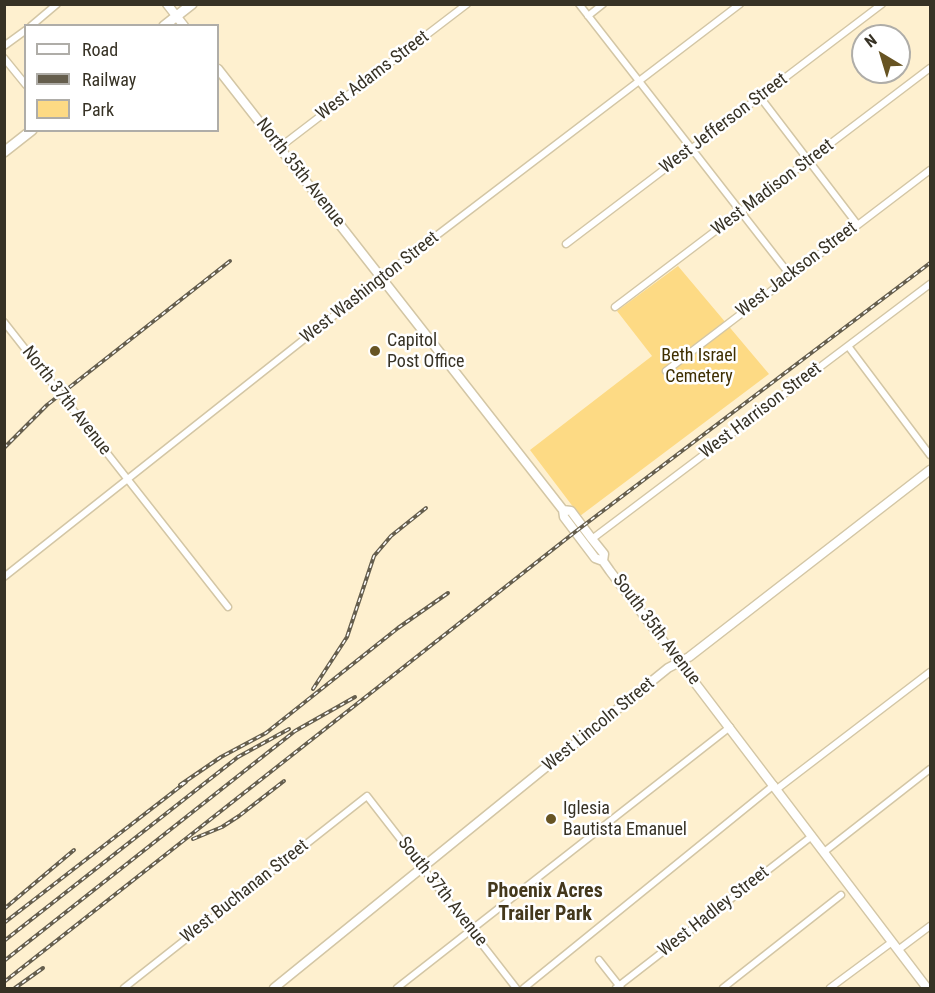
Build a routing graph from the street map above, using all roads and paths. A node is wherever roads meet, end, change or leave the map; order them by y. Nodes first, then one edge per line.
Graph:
1 (57, 4) edge
2 (167, 4) edge
3 (192, 4) edge
4 (467, 4) edge
5 (579, 4) edge
6 (603, 4) edge
7 (741, 4) edge
8 (882, 4) edge
9 (176, 16) junction
10 (588, 16) junction
11 (33, 24) edge
12 (167, 24) edge
13 (182, 24) edge
14 (24, 31) edge
15 (4, 46) edge
16 (4, 58) edge
17 (930, 68) edge
18 (219, 70) edge
19 (639, 82) junction
20 (24, 83) edge
21 (760, 97) junction
22 (29, 132) edge
23 (280, 147) junction
24 (692, 149) junction
25 (4, 152) edge
26 (809, 161) junction
27 (930, 170) edge
28 (741, 211) junction
29 (857, 224) junction
30 (566, 244) dead end
31 (790, 275) junction
32 (382, 277) junction
33 (930, 284) edge
34 (615, 307) dead end
35 (4, 322) edge
36 (7, 331) edge
37 (848, 346) junction
38 (666, 371) dead end
39 (930, 455) edge
40 (930, 470) edge
41 (128, 480) junction
42 (563, 510) junction
43 (592, 538) junction
44 (603, 561) junction
45 (4, 578) edge
46 (228, 607) dead end
47 (679, 662) junction
48 (930, 672) edge
49 (730, 728) junction
50 (930, 769) edge
51 (775, 787) junction
52 (367, 796) joint
53 (812, 836) junction
54 (824, 852) junction
55 (424, 868) junction
56 (842, 895) dead end
57 (930, 926) edge
58 (472, 930) junction
59 (891, 942) junction
60 (898, 950) junction
61 (599, 960) dead end
62 (124, 988) edge
63 (274, 988) edge
64 (397, 988) edge
65 (516, 988) edge
66 (524, 988) edge
67 (618, 988) edge
68 (723, 988) edge
69 (830, 988) edge
70 (927, 988) edge

1 - 11 street
2 - 9 main road
3 - 9 main road
4 - 23 street, West Adams Street
5 - 10 street
6 - 10 street
7 - 19 street, West Washington Street
8 - 21 street, West Jefferson Street
9 - 12 main road
9 - 13 main road
10 - 19 street
14 - 15 street
16 - 20 street
17 - 26 street, West Madison Street
18 - 23 main road, North 35th Avenue
19 - 24 street
19 - 32 street, West Washington Street
21 - 24 street, West Jefferson Street
21 - 26 street
22 - 25 main road
23 - 32 main road, North 35th Avenue
24 - 28 street
24 - 30 street, West Jefferson Street
26 - 28 street, West Madison Street
26 - 29 street
27 - 29 street, West Jackson Street
28 - 31 street
28 - 34 street, West Madison Street
29 - 31 street, West Jackson Street
31 - 38 street, West Jackson Street
32 - 41 street, West Washington Street
32 - 42 main road, South 35th Avenue
33 - 37 street, West Harrison Street
35 - 36 street, North 37th Avenue
36 - 41 street, North 37th Avenue
37 - 39 street
37 - 43 street, West Harrison Street
40 - 47 main road, West Lincoln Street
41 - 45 street, West Washington Street
41 - 46 street
42 - 43 main road
42 - 44 main road, South 35th Avenue
43 - 44 main road
44 - 47 main road, South 35th Avenue
47 - 49 main road, South 35th Avenue
47 - 55 main road, West Lincoln Street
48 - 51 street
49 - 51 main road, South 35th Avenue
49 - 58 street
50 - 54 street
51 - 53 main road, South 35th Avenue
51 - 66 street
52 - 55 street, South 37th Avenue
52 - 62 street, West Buchanan Street
53 - 54 main road, South 35th Avenue
53 - 67 street, West Hadley Street
54 - 59 main road, South 35th Avenue
55 - 58 street, South 37th Avenue
55 - 63 main road, West Lincoln Street
56 - 68 street
57 - 60 street
58 - 64 street
58 - 65 street, South 37th Avenue
59 - 60 main road, South 35th Avenue
59 - 69 street
60 - 70 main road, South 35th Avenue
61 - 67 street

